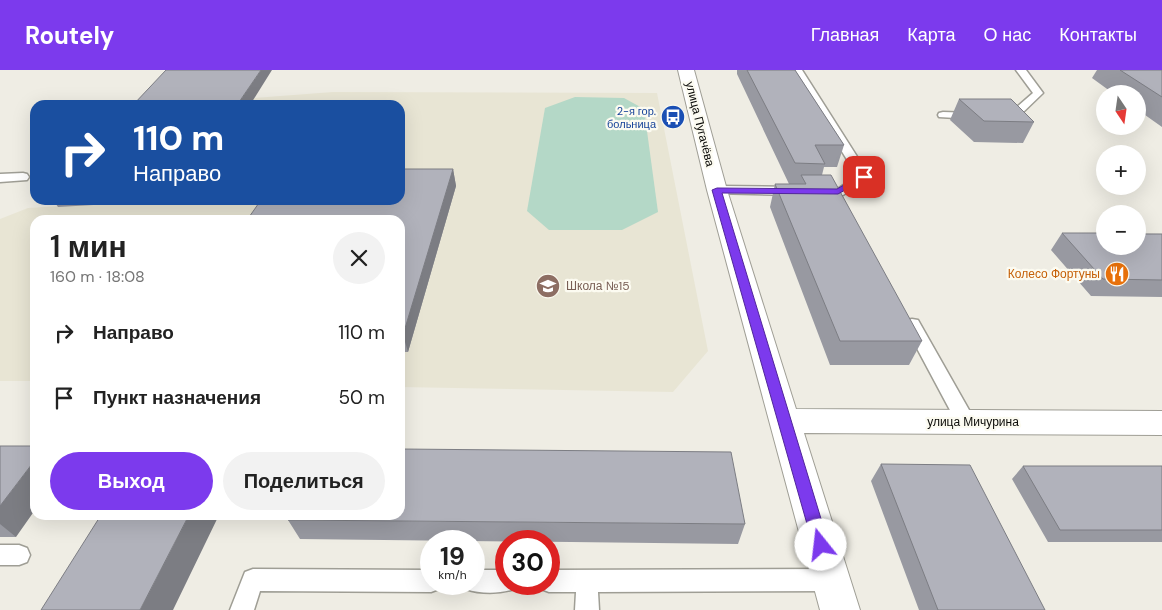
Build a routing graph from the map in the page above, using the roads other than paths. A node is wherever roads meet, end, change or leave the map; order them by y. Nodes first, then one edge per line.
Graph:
1 (686, 70) edge
2 (797, 70) edge
3 (1021, 70) edge
4 (943, 115) dead end
5 (23, 177) dead end
6 (0, 178) edge
7 (717, 190) junction
8 (810, 192) edge
9 (834, 192) joint
10 (848, 208) edge
11 (904, 309) edge
12 (784, 421) junction
13 (966, 422) junction
14 (1162, 423) edge
15 (832, 580) junction
16 (420, 581) edge
17 (560, 581) edge
18 (587, 581) junction
19 (242, 610) edge
20 (587, 610) edge
21 (840, 610) edge

1 - 7 street, улица Пугачёва
2 - 9 lane
3 - 4 lane
5 - 6 lane
7 - 8 lane
7 - 12 street, улица Пугачёва
9 - 10 lane
11 - 13 lane
12 - 13 street, улица Мичурина
12 - 15 street, улица Пугачёва
13 - 14 street, улица Мичурина
15 - 18 lane
15 - 21 street, улица Пугачёва
16 - 19 lane
17 - 18 lane
18 - 20 lane

